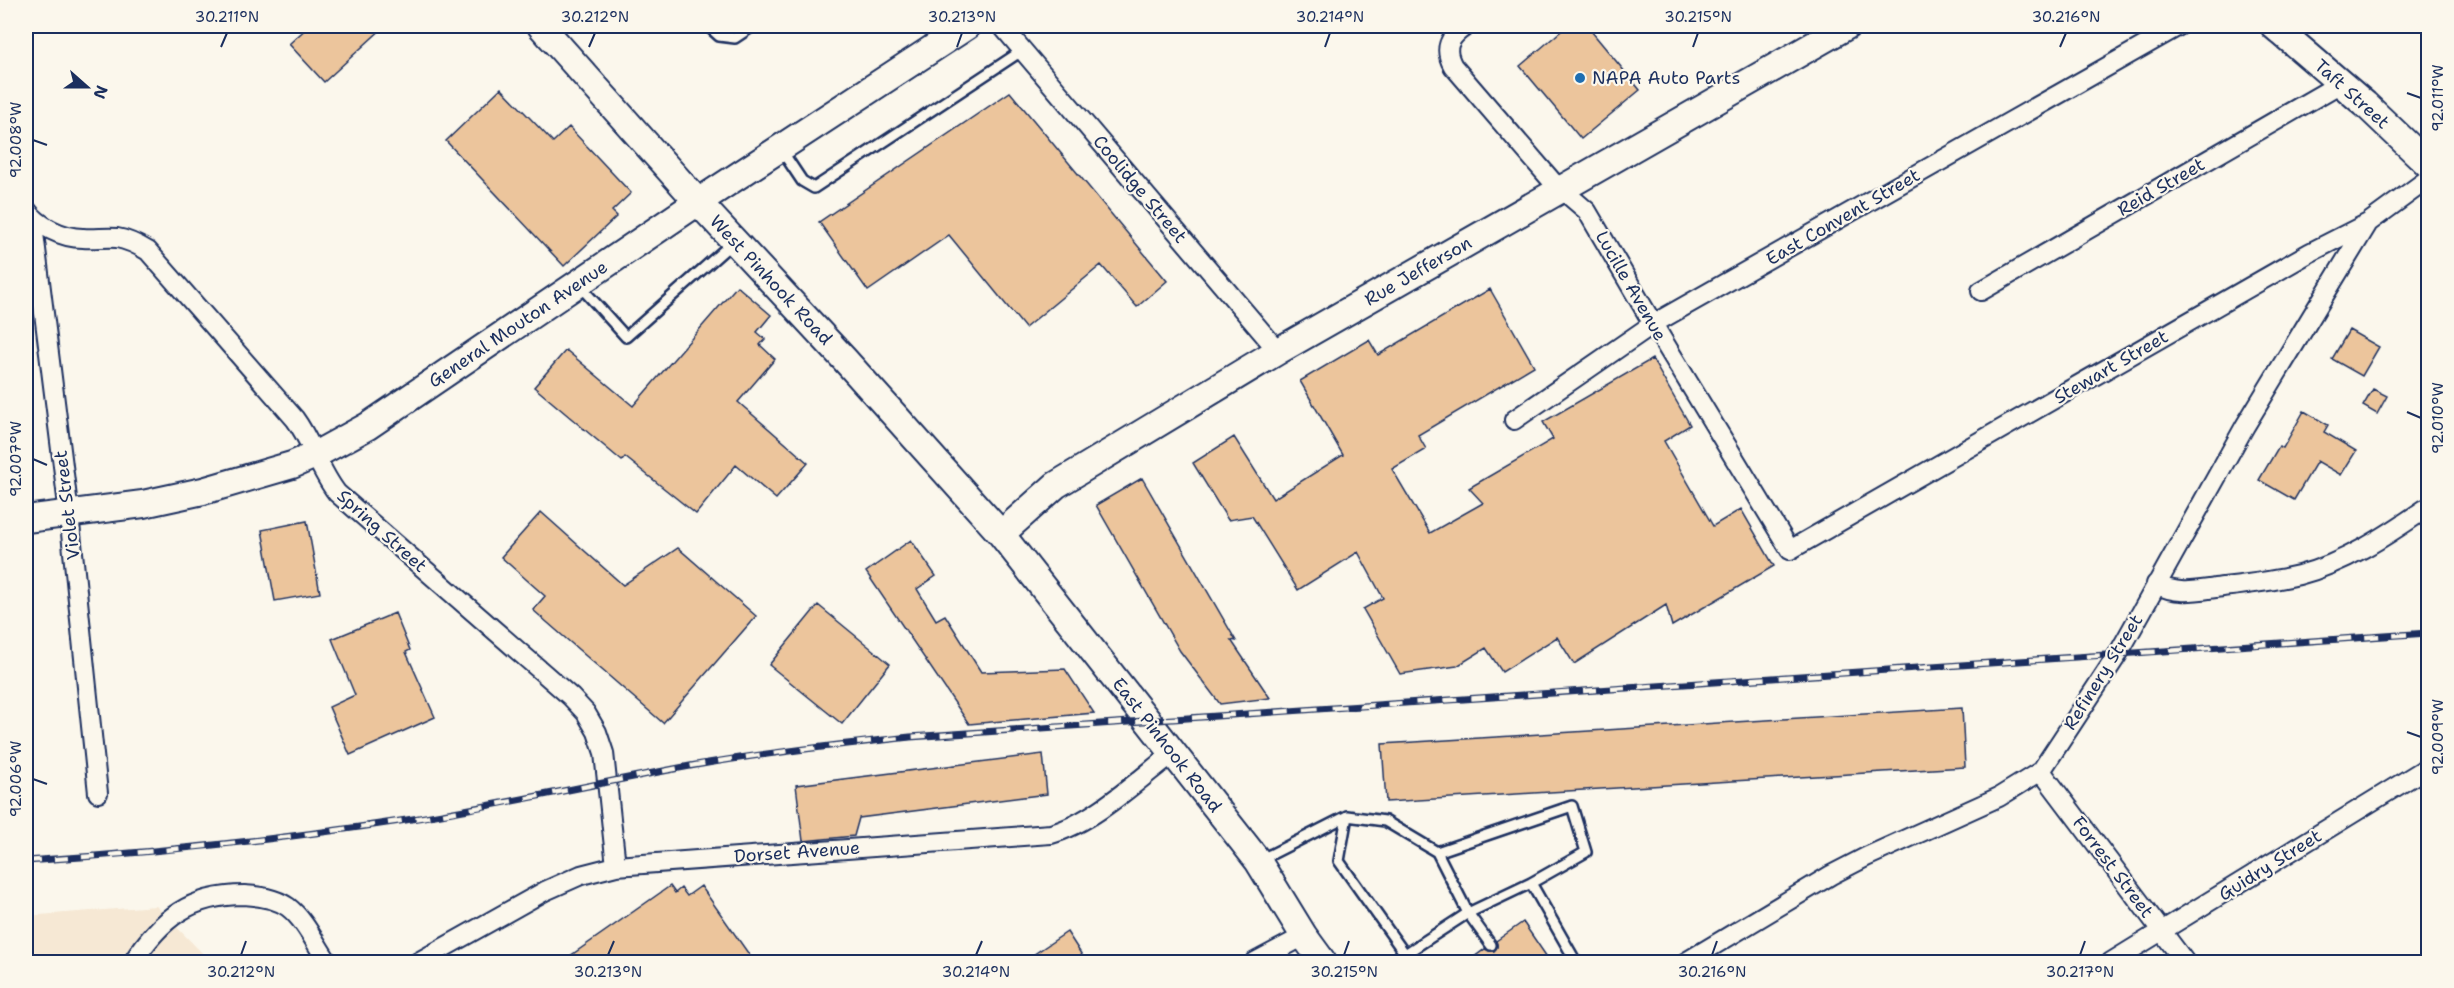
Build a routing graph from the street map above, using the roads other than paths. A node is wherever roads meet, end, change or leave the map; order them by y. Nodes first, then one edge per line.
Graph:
1 (541, 26) edge
2 (708, 26) edge
3 (753, 26) edge
4 (967, 26) edge
5 (1002, 26) edge
6 (1466, 26) edge
7 (1847, 26) edge
8 (2180, 26) edge
9 (2274, 26) edge
10 (1023, 50) junction
11 (2341, 83) junction
12 (780, 148) junction
13 (2428, 165) edge
14 (2428, 179) edge
15 (1560, 188) junction
16 (698, 202) junction
17 (29, 213) edge
18 (2367, 223) junction
19 (734, 241) junction
20 (578, 284) junction
21 (1981, 291) dead end
22 (1653, 324) junction
23 (1278, 351) junction
24 (1514, 420) dead end
25 (315, 455) junction
26 (2425, 509) dead end
27 (69, 513) junction
28 (26, 519) edge
29 (1001, 534) junction
30 (1790, 550) joint
31 (2156, 584) junction
32 (1173, 753) junction
33 (2428, 767) edge
34 (2041, 771) junction
35 (98, 793) dead end
36 (1347, 816) junction
37 (1437, 852) junction
38 (1258, 861) junction
39 (616, 866) junction
40 (1531, 883) junction
41 (1468, 914) junction
42 (2162, 932) junction
43 (1304, 936) junction
44 (1491, 945) dead end
45 (134, 963) edge
46 (328, 963) edge
47 (418, 963) edge
48 (1255, 963) edge
49 (1323, 963) edge
50 (1576, 963) edge
51 (1686, 963) edge
52 (2111, 963) edge
53 (2186, 963) edge

1 - 16 street, West Pinhook Road
2 - 3 lane
4 - 12 street, General Mouton Avenue
5 - 10 street, Coolidge Street
6 - 15 street, Lucille Avenue
7 - 15 street, Rue Jefferson
8 - 22 street, East Convent Street
9 - 11 street, Taft Street
10 - 12 lane
10 - 23 street, Coolidge Street
11 - 13 street, Taft Street
11 - 21 street, Reid Street
12 - 16 street, General Mouton Avenue
14 - 18 street, Stewart Street
15 - 22 street, Lucille Avenue
15 - 23 street, Rue Jefferson
16 - 19 street, West Pinhook Road
16 - 20 street, General Mouton Avenue
17 - 25 street, Spring Street
17 - 27 street, Violet Street
18 - 30 street, Stewart Street
18 - 31 street, Refinery Street
19 - 20 lane
19 - 29 street, West Pinhook Road
20 - 25 street, General Mouton Avenue
22 - 24 street, East Convent Street
22 - 30 street, Lucille Avenue
23 - 29 street, Rue Jefferson
25 - 27 street, General Mouton Avenue
25 - 39 street, Spring Street
26 - 31 street
27 - 28 street, General Mouton Avenue
27 - 35 street, Violet Street
29 - 32 street, East Pinhook Road
31 - 34 street, Refinery Street
32 - 38 street, East Pinhook Road
32 - 39 street, Dorset Avenue
33 - 42 street, Guidry Street
34 - 42 street, Forrest Street
34 - 51 street, Refinery Street
36 - 37 lane
36 - 38 lane
36 - 41 lane
37 - 40 lane
37 - 41 lane
38 - 43 street, East Pinhook Road
39 - 47 street, Dorset Avenue
40 - 41 lane
40 - 50 lane
41 - 44 lane
42 - 52 street, Guidry Street
42 - 53 street, Forrest Street
43 - 48 street
43 - 49 street, East Pinhook Road
45 - 46 street

